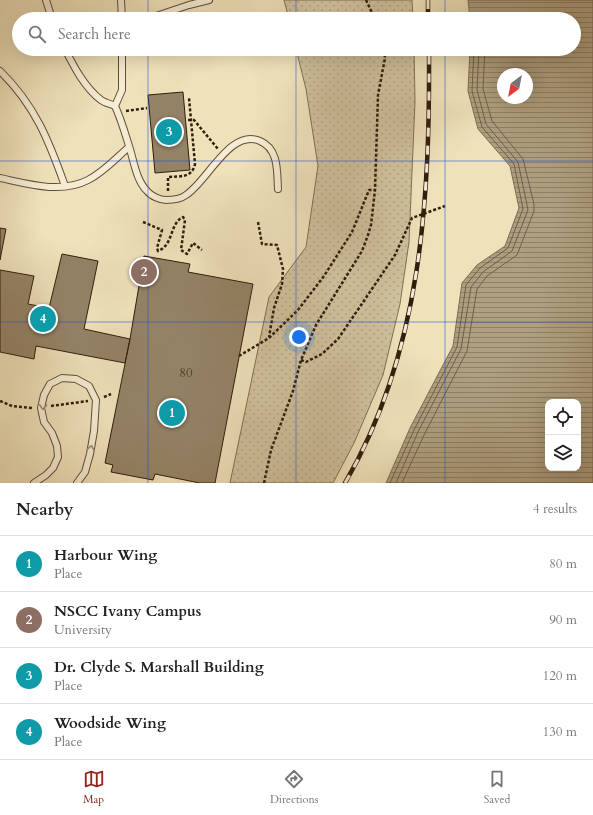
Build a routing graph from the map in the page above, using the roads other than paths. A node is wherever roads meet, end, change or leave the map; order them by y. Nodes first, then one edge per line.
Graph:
1 (46, 0) edge
2 (121, 0) edge
3 (209, 0) edge
4 (50, 12) edge
5 (122, 12) edge
6 (168, 12) edge
7 (69, 56) edge
8 (122, 56) edge
9 (0, 71) edge
10 (116, 109) junction
11 (129, 147) junction
12 (0, 178) edge
13 (65, 186) junction
14 (278, 189) dead end
15 (34, 483) edge
16 (77, 483) edge

1 - 4 lane
2 - 5 lane
3 - 6 lane
7 - 10 lane
8 - 10 lane
9 - 13 lane
10 - 11 lane
11 - 13 lane
11 - 14 lane
12 - 13 lane
16 -> 15 lane

